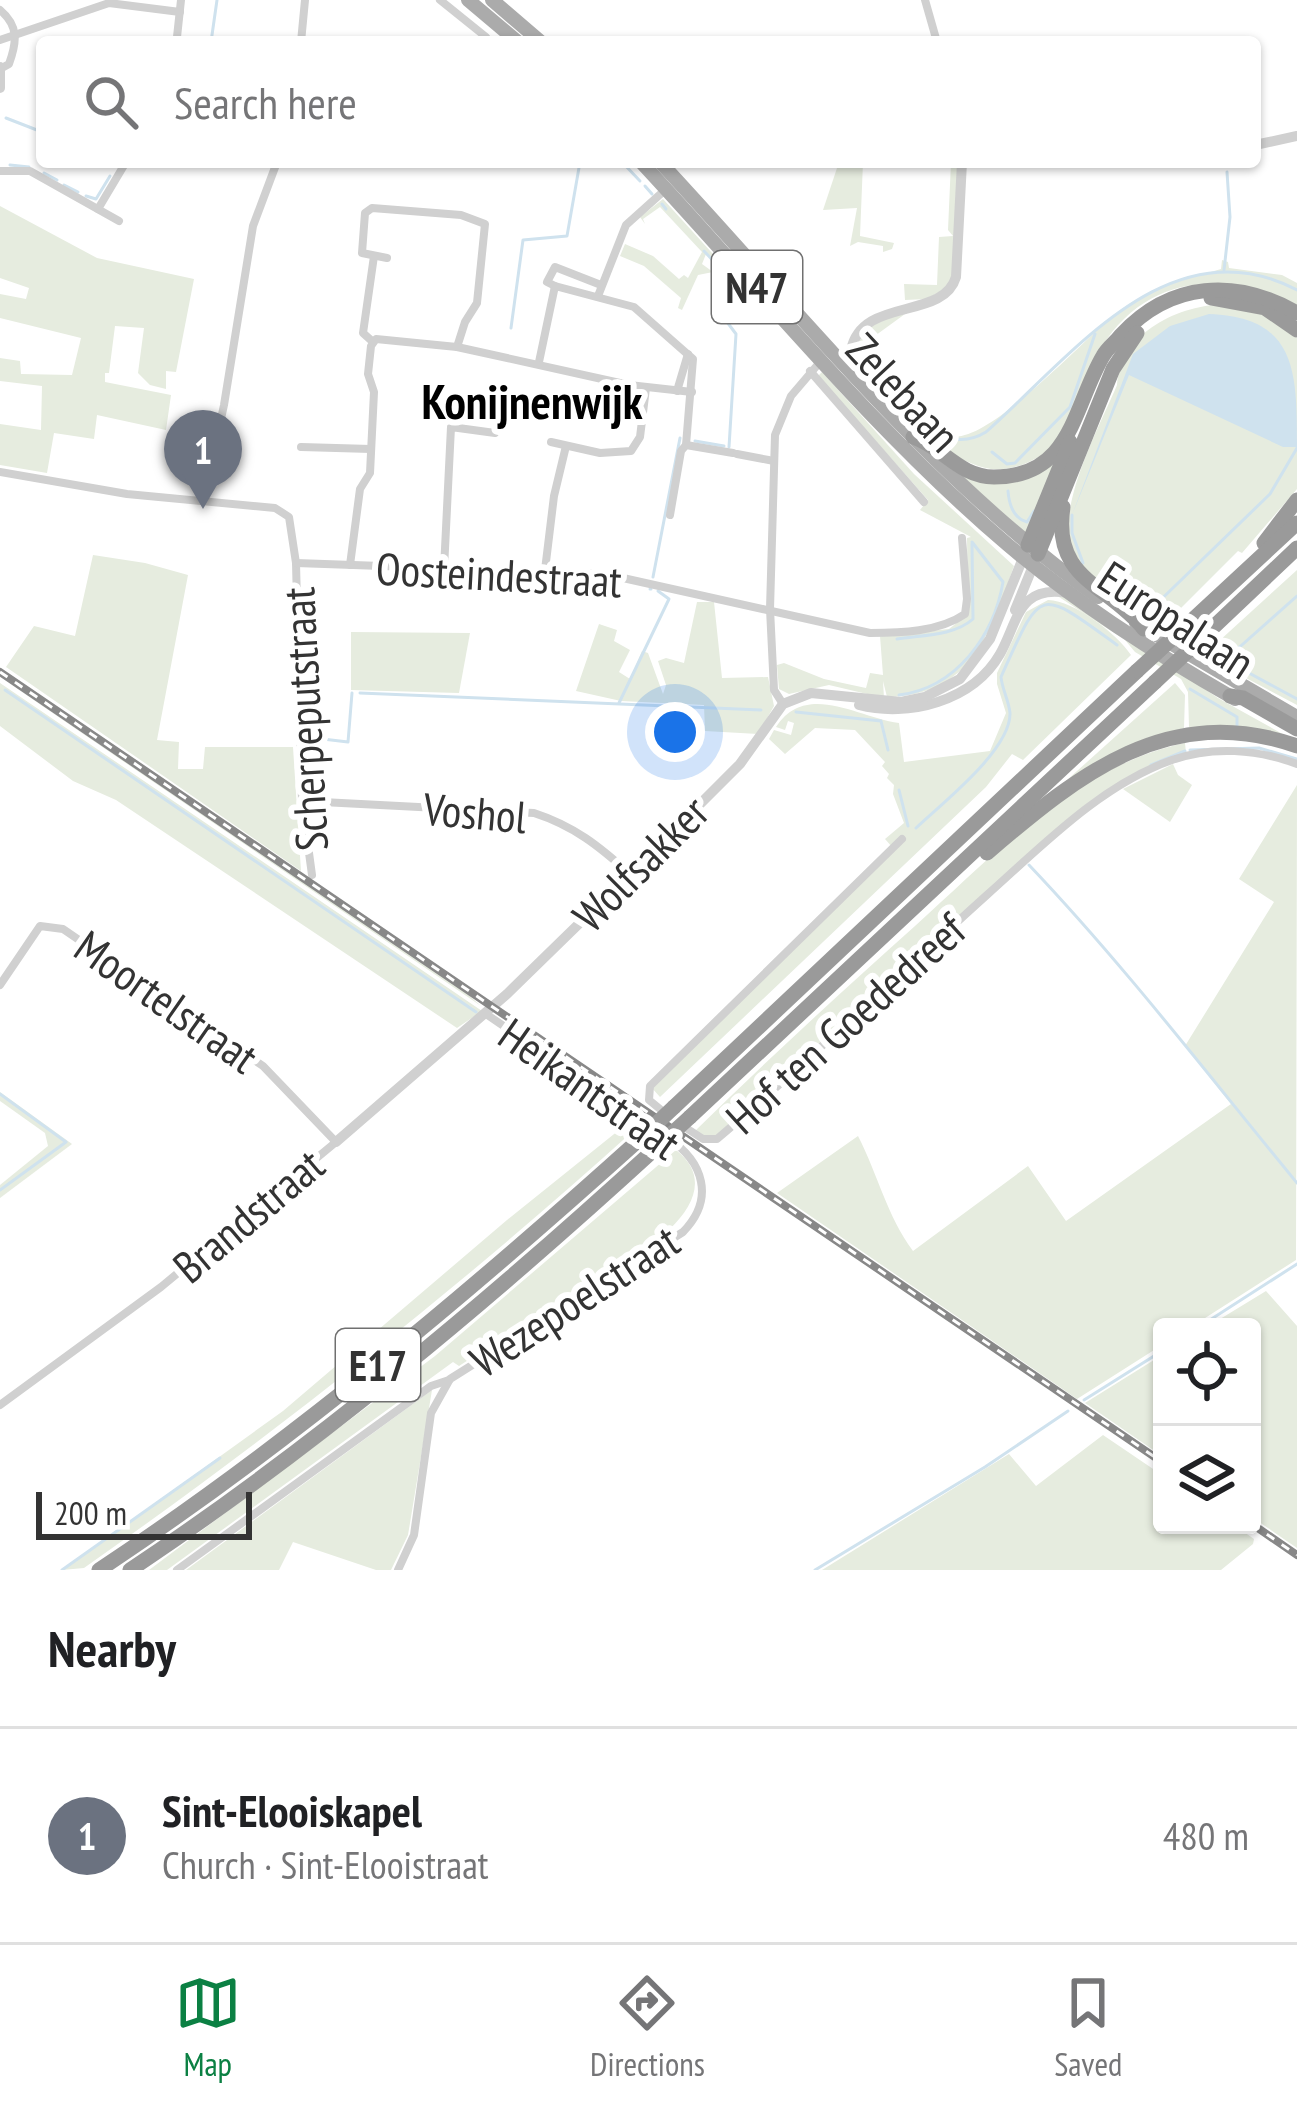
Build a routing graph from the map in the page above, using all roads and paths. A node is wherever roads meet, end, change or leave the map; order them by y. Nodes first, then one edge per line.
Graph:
1 (182, 0) edge
2 (305, 0) edge
3 (440, 0) edge
4 (468, 0) edge
5 (492, 0) edge
6 (926, 0) edge
7 (0, 10) edge
8 (180, 12) junction
9 (16, 36) junction
10 (177, 36) edge
11 (302, 36) edge
12 (485, 36) edge
13 (511, 36) edge
14 (534, 36) edge
15 (935, 36) edge
16 (0, 40) edge
17 (0, 68) edge
18 (0, 88) edge
19 (1297, 136) edge
20 (1261, 144) edge
21 (122, 168) edge
22 (275, 168) edge
23 (647, 168) edge
24 (666, 168) edge
25 (962, 168) edge
26 (0, 171) edge
27 (667, 189) junction
28 (98, 209) junction
29 (119, 221) dead end
30 (374, 256) junction
31 (387, 258) dead end
32 (555, 286) junction
33 (600, 291) junction
34 (1297, 313) edge
35 (1297, 330) edge
36 (1117, 341) junction
37 (373, 342) junction
38 (457, 346) junction
39 (688, 354) junction
40 (823, 359) junction
41 (539, 362) junction
42 (1113, 369) junction
43 (810, 371) junction
44 (646, 388) junction
45 (677, 391) junction
46 (692, 392) junction
47 (495, 433) dead end
48 (920, 439) junction
49 (551, 442) dead end
50 (686, 445) junction
51 (566, 446) junction
52 (301, 447) dead end
53 (371, 449) junction
54 (774, 461) junction
55 (0, 472) edge
56 (1297, 500) edge
57 (203, 501) junction
58 (924, 502) dead end
59 (670, 515) dead end
60 (1297, 523) edge
61 (962, 538) dead end
62 (1297, 548) edge
63 (1031, 556) junction
64 (296, 563) junction
65 (350, 565) junction
66 (1251, 567) junction
67 (444, 569) junction
68 (545, 570) junction
69 (1070, 593) junction
70 (770, 609) junction
71 (1144, 629) junction
72 (983, 672) junction
73 (822, 694) junction
74 (1230, 696) joint
75 (783, 704) junction
76 (1297, 717) edge
77 (1297, 732) edge
78 (1297, 746) edge
79 (1297, 764) edge
80 (302, 801) junction
81 (902, 839) dead end
82 (630, 874) junction
83 (312, 875) dead end
84 (922, 901) junction
85 (0, 985) edge
86 (486, 1012) junction
87 (336, 1142) junction
88 (695, 1161) joint
89 (450, 1379) junction
90 (0, 1405) edge
91 (99, 1570) edge
92 (130, 1570) edge
93 (177, 1570) edge
94 (398, 1570) edge

1 - 8 street
2 - 11 street
3 - 12 street
4 - 13 main road
5 - 14 main road
6 - 15 street
7 - 9 street
8 - 9 street
8 - 10 street
9 - 16 street
9 - 17 street
17 - 18 street
19 - 20 street
21 - 28 street
22 - 57 street
23 - 27 main road, Zelebaan / N47
24 - 48 main road, Zelebaan / N47
25 - 48 street
26 - 28 street
27 - 33 street
27 - 40 main road, Zelebaan / N47
28 - 29 street
30 - 31 street
30 - 37 street
30 - 38 street
32 - 33 street
32 - 33 street
32 - 41 street
33 - 39 street
34 - 36 highway
35 - 42 highway
36 - 48 highway
36 - 63 highway
37 - 38 street
37 - 53 street
38 - 41 street
39 - 45 street
39 - 46 street
40 - 43 street
40 - 63 main road, Zelebaan / N47
41 - 44 street
42 - 63 highway
42 - 71 highway
43 - 54 street
43 - 58 street, Zelebaan
44 - 45 street
44 - 51 street
45 - 46 street
46 - 50 street
47 - 67 street
48 - 63 main road, Zelebaan / N47
49 - 51 street
50 - 54 street
50 - 59 street
51 - 68 street
52 - 53 street
53 - 65 street
54 - 70 street
55 - 57 street
56 - 66 highway
57 - 64 street, Scherpeputstraat
60 - 66 highway, E17
61 - 70 street, Oosteindestraat
62 - 84 highway, E17, bridge
63 - 69 main road, Europalaan / N47
63 - 71 main road, Europalaan / N47
63 - 72 street
63 - 73 street
64 - 65 street, Oosteindestraat
64 - 80 street, Scherpeputstraat
65 - 67 street, Oosteindestraat
66 - 91 highway, E17, bridge
67 - 68 street, Oosteindestraat
68 - 70 street, Oosteindestraat
69 - 72 street
69 - 74 main road, Europalaan / N47
70 - 75 street
71 - 76 main road, Europalaan / N47
72 - 73 street
73 - 75 street
74 - 77 highway
75 - 82 street, Wolfsakker
78 - 84 highway
79 - 81 street, Hof ten Goededreef
80 - 82 street, Voshol
80 - 83 street, Scherpeputstraat
82 - 86 street, Wolfsakker
84 - 92 highway, E17, bridge
85 - 87 street, Moortelstraat
86 - 87 street, Brandstraat
86 - 88 street, Heikantstraat
87 - 90 street, Brandstraat
88 - 89 street, Wezepoelstraat
89 - 93 street
89 - 94 street, Wezepoelstraat

